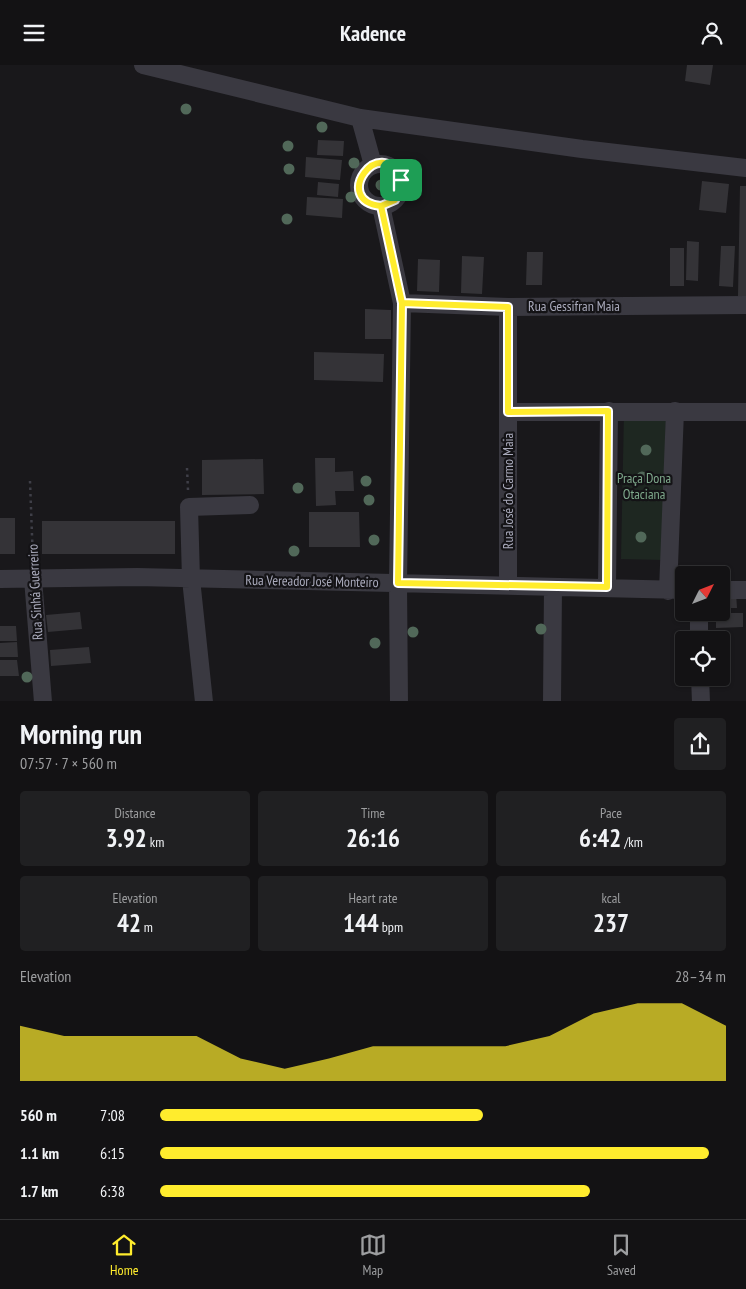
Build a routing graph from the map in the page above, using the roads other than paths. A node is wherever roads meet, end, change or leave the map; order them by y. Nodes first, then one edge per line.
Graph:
1 (143, 65) edge
2 (360, 118) junction
3 (373, 165) junction
4 (746, 168) edge
5 (381, 206) junction
6 (402, 303) junction
7 (746, 305) edge
8 (508, 307) junction
9 (608, 411) junction
10 (675, 411) junction
11 (508, 412) junction
12 (746, 412) edge
13 (250, 505) dead end
14 (676, 566) edge
15 (0, 579) edge
16 (33, 579) junction
17 (191, 579) junction
18 (398, 583) junction
19 (508, 585) junction
20 (554, 587) junction
21 (607, 587) junction
22 (730, 590) edge
23 (746, 590) edge
24 (675, 591) edge
25 (700, 686) edge
26 (43, 701) edge
27 (204, 701) edge
28 (400, 701) edge
29 (552, 701) edge
30 (701, 701) edge

1 - 2 street
2 - 3 street
2 - 4 street
3 - 5 street
3 - 5 street
5 - 6 street
6 - 8 street, Rua Gessifran Maia
6 - 18 street
7 - 8 street, Rua Gessifran Maia
8 - 11 street, Rua José do Carmo Maia
9 - 10 street
9 - 11 street
9 - 21 street
10 - 12 street
10 - 14 street
11 - 19 street, Rua José do Carmo Maia
13 - 17 street
15 - 16 street, Rua Vereador José Monteiro
16 - 17 street, Rua Vereador José Monteiro
16 - 26 street, Rua Sinhá Guerreiro
17 - 18 street, Rua Vereador José Monteiro
17 - 27 street
18 - 19 street, Rua Vereador José Monteiro
18 - 28 street
19 - 20 street, Rua Vereador José Monteiro
20 - 21 street, Rua Vereador José Monteiro
20 - 29 street
21 - 24 street, Rua Vereador José Monteiro
22 - 23 street
25 - 30 street

